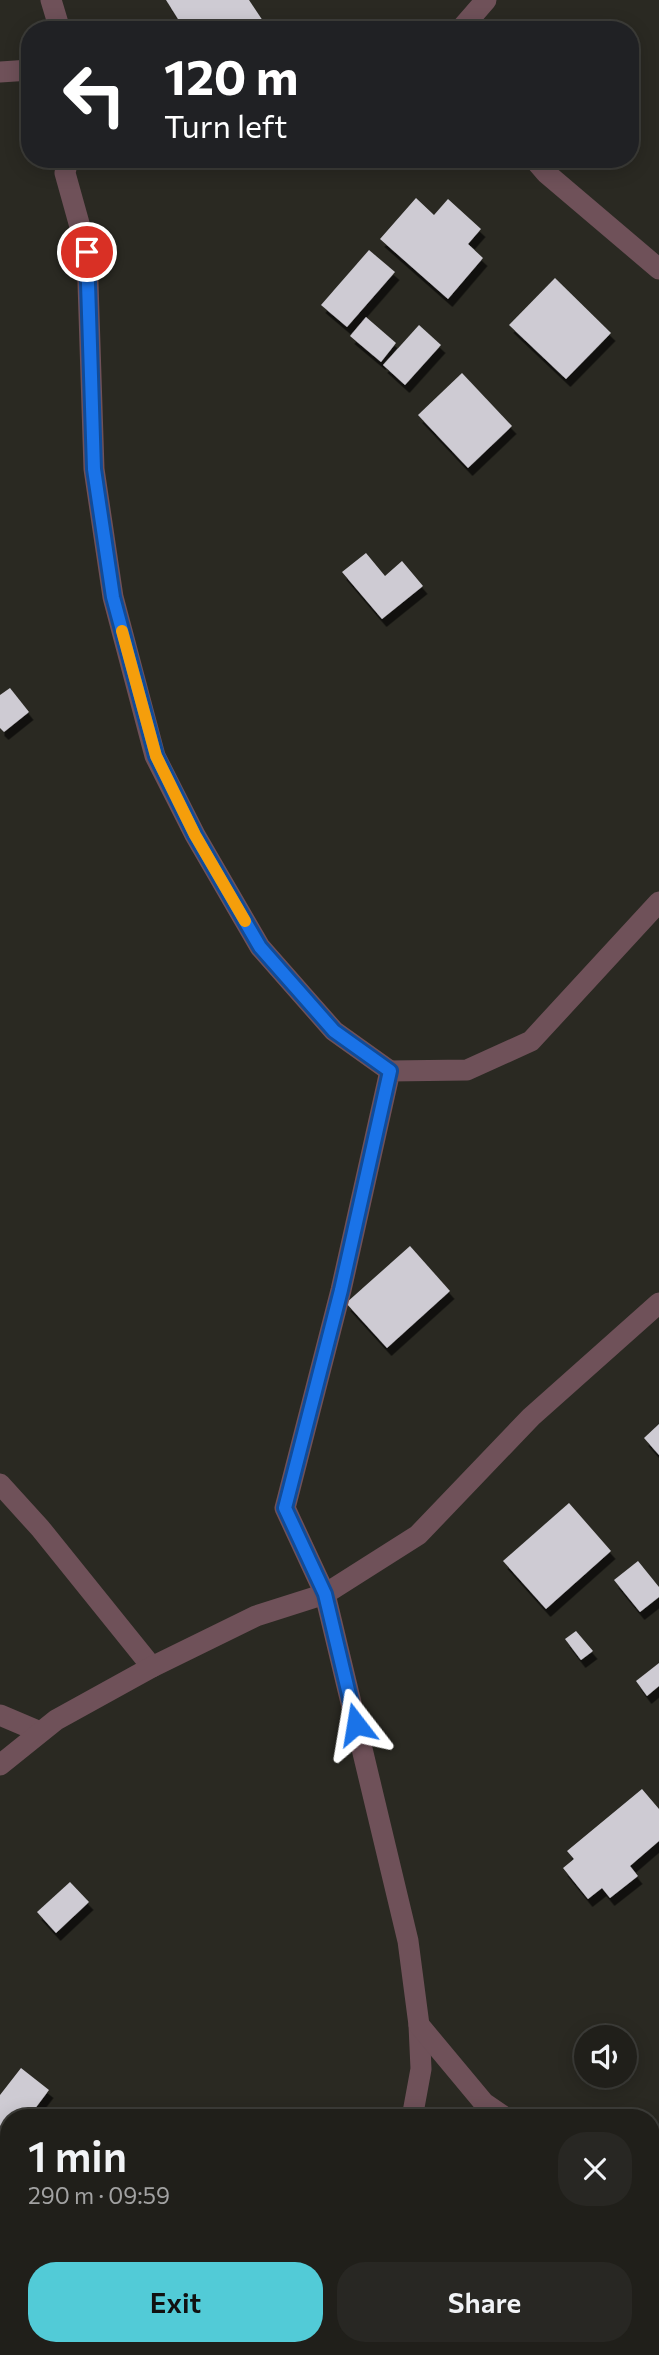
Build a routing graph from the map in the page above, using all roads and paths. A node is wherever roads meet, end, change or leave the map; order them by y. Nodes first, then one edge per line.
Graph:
1 (51, 0) edge
2 (64, 0) edge
3 (486, 0) edge
4 (57, 21) edge
5 (65, 21) edge
6 (468, 21) edge
7 (21, 71) edge
8 (0, 72) edge
9 (66, 168) edge
10 (542, 168) edge
11 (659, 269) edge
12 (659, 902) edge
13 (390, 1071) junction
14 (659, 1303) edge
15 (0, 1484) edge
16 (325, 1594) junction
17 (152, 1667) junction
18 (0, 1715) edge
19 (40, 1732) junction
20 (0, 1765) edge
21 (419, 2025) junction
22 (414, 2109) edge
23 (493, 2109) edge

1 - 4 street
2 - 5 street
3 - 6 street
7 - 8 street
9 - 13 street
10 - 11 street
12 - 13 street
13 - 16 street
14 - 16 street
15 - 17 street
16 - 17 street
16 - 21 street
17 - 19 street
18 - 19 street
19 - 20 street
21 - 22 street
21 - 23 street

